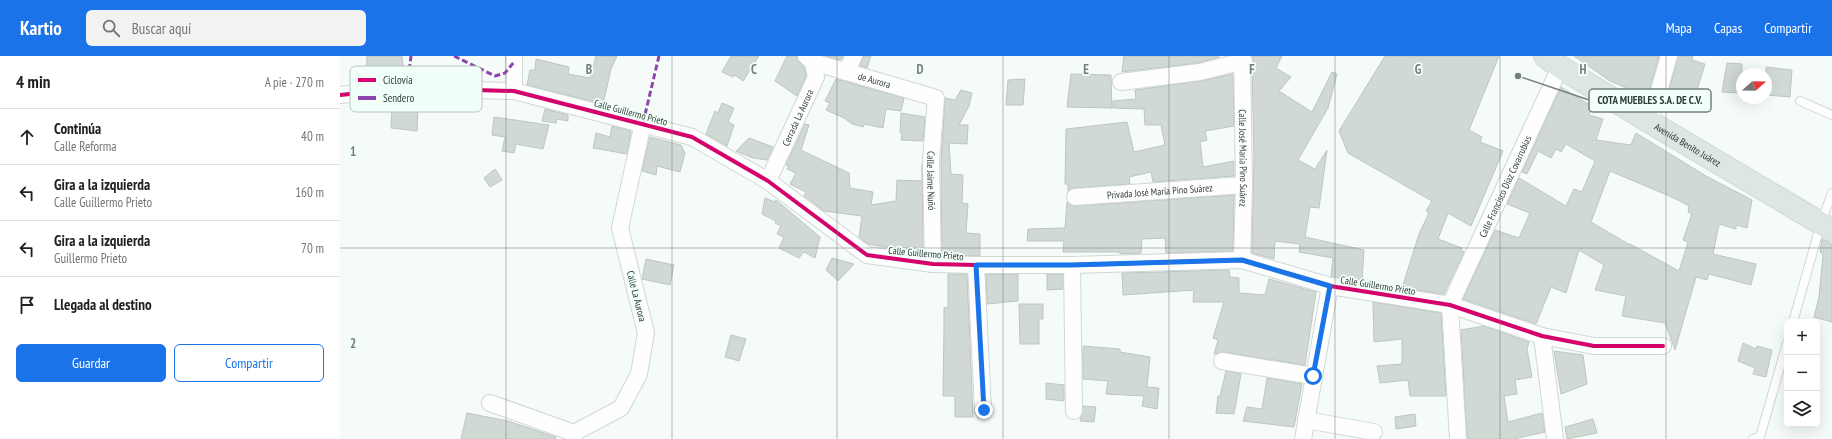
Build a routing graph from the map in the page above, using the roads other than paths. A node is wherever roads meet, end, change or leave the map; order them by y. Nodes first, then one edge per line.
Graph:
1 (514, 56) edge
2 (854, 56) edge
3 (1669, 56) edge
4 (809, 59) edge
5 (1243, 59) edge
6 (1553, 62) edge
7 (846, 72) junction
8 (1121, 82) dead end
9 (482, 90) edge
10 (514, 91) junction
11 (350, 94) edge
12 (340, 95) edge
13 (936, 98) joint
14 (1800, 101) dead end
15 (1832, 115) edge
16 (1650, 122) junction
17 (643, 123) junction
18 (768, 181) junction
19 (1244, 185) junction
20 (1832, 193) edge
21 (1076, 197) dead end
22 (1826, 226) edge
23 (1242, 260) junction
24 (933, 264) junction
25 (976, 265) junction
26 (1072, 265) junction
27 (1330, 286) junction
28 (1450, 305) junction
29 (1794, 319) edge
30 (1542, 336) junction
31 (1663, 346) dead end
32 (1784, 353) edge
33 (1222, 361) dead end
34 (1313, 376) junction
35 (490, 403) dead end
36 (984, 410) dead end
37 (1074, 411) dead end
38 (1306, 420) junction
39 (1374, 432) dead end
40 (574, 436) edge
41 (1758, 438) edge
42 (1303, 439) edge
43 (1458, 439) edge
44 (1555, 439) edge

1 - 10 street
2 - 7 street
3 - 16 street
4 - 7 street, de Aurora
4 - 18 street, Cerrada La Aurora
5 - 8 street
5 - 19 street, Calle José María Pino Suárez
6 - 16 main road, Avenida Benito Juárez
6 - 28 street, Calle Francisco Díaz Covarrubias
7 - 13 street, de Aurora
9 - 10 street, Calle Guillermo Prieto
10 - 17 street, Calle Guillermo Prieto
11 - 12 street, Calle Guillermo Prieto
13 - 24 street, Calle Jaime Nuñó
14 - 15 lane
16 - 22 main road, Avenida Benito Juárez
17 - 18 street, Calle Guillermo Prieto
17 - 40 street, Calle La Aurora
18 - 24 street, Calle Guillermo Prieto
19 - 21 street, Privada José María Pino Suárez
19 - 23 street, Calle José María Pino Suárez
20 - 22 lane
22 - 29 lane
23 - 26 street, Calle Guillermo Prieto
23 - 27 street, Calle Guillermo Prieto
24 - 25 street, Calle Guillermo Prieto
25 - 26 street, Calle Guillermo Prieto
25 - 36 street
26 - 37 street
27 - 28 street, Calle Guillermo Prieto
27 - 34 street
28 - 30 street, Calle Guillermo Prieto
28 - 43 street
30 - 31 street, Calle Guillermo Prieto
30 - 44 street
32 - 41 lane
33 - 34 street
34 - 38 street
35 - 40 street
38 - 39 street
38 - 42 street

